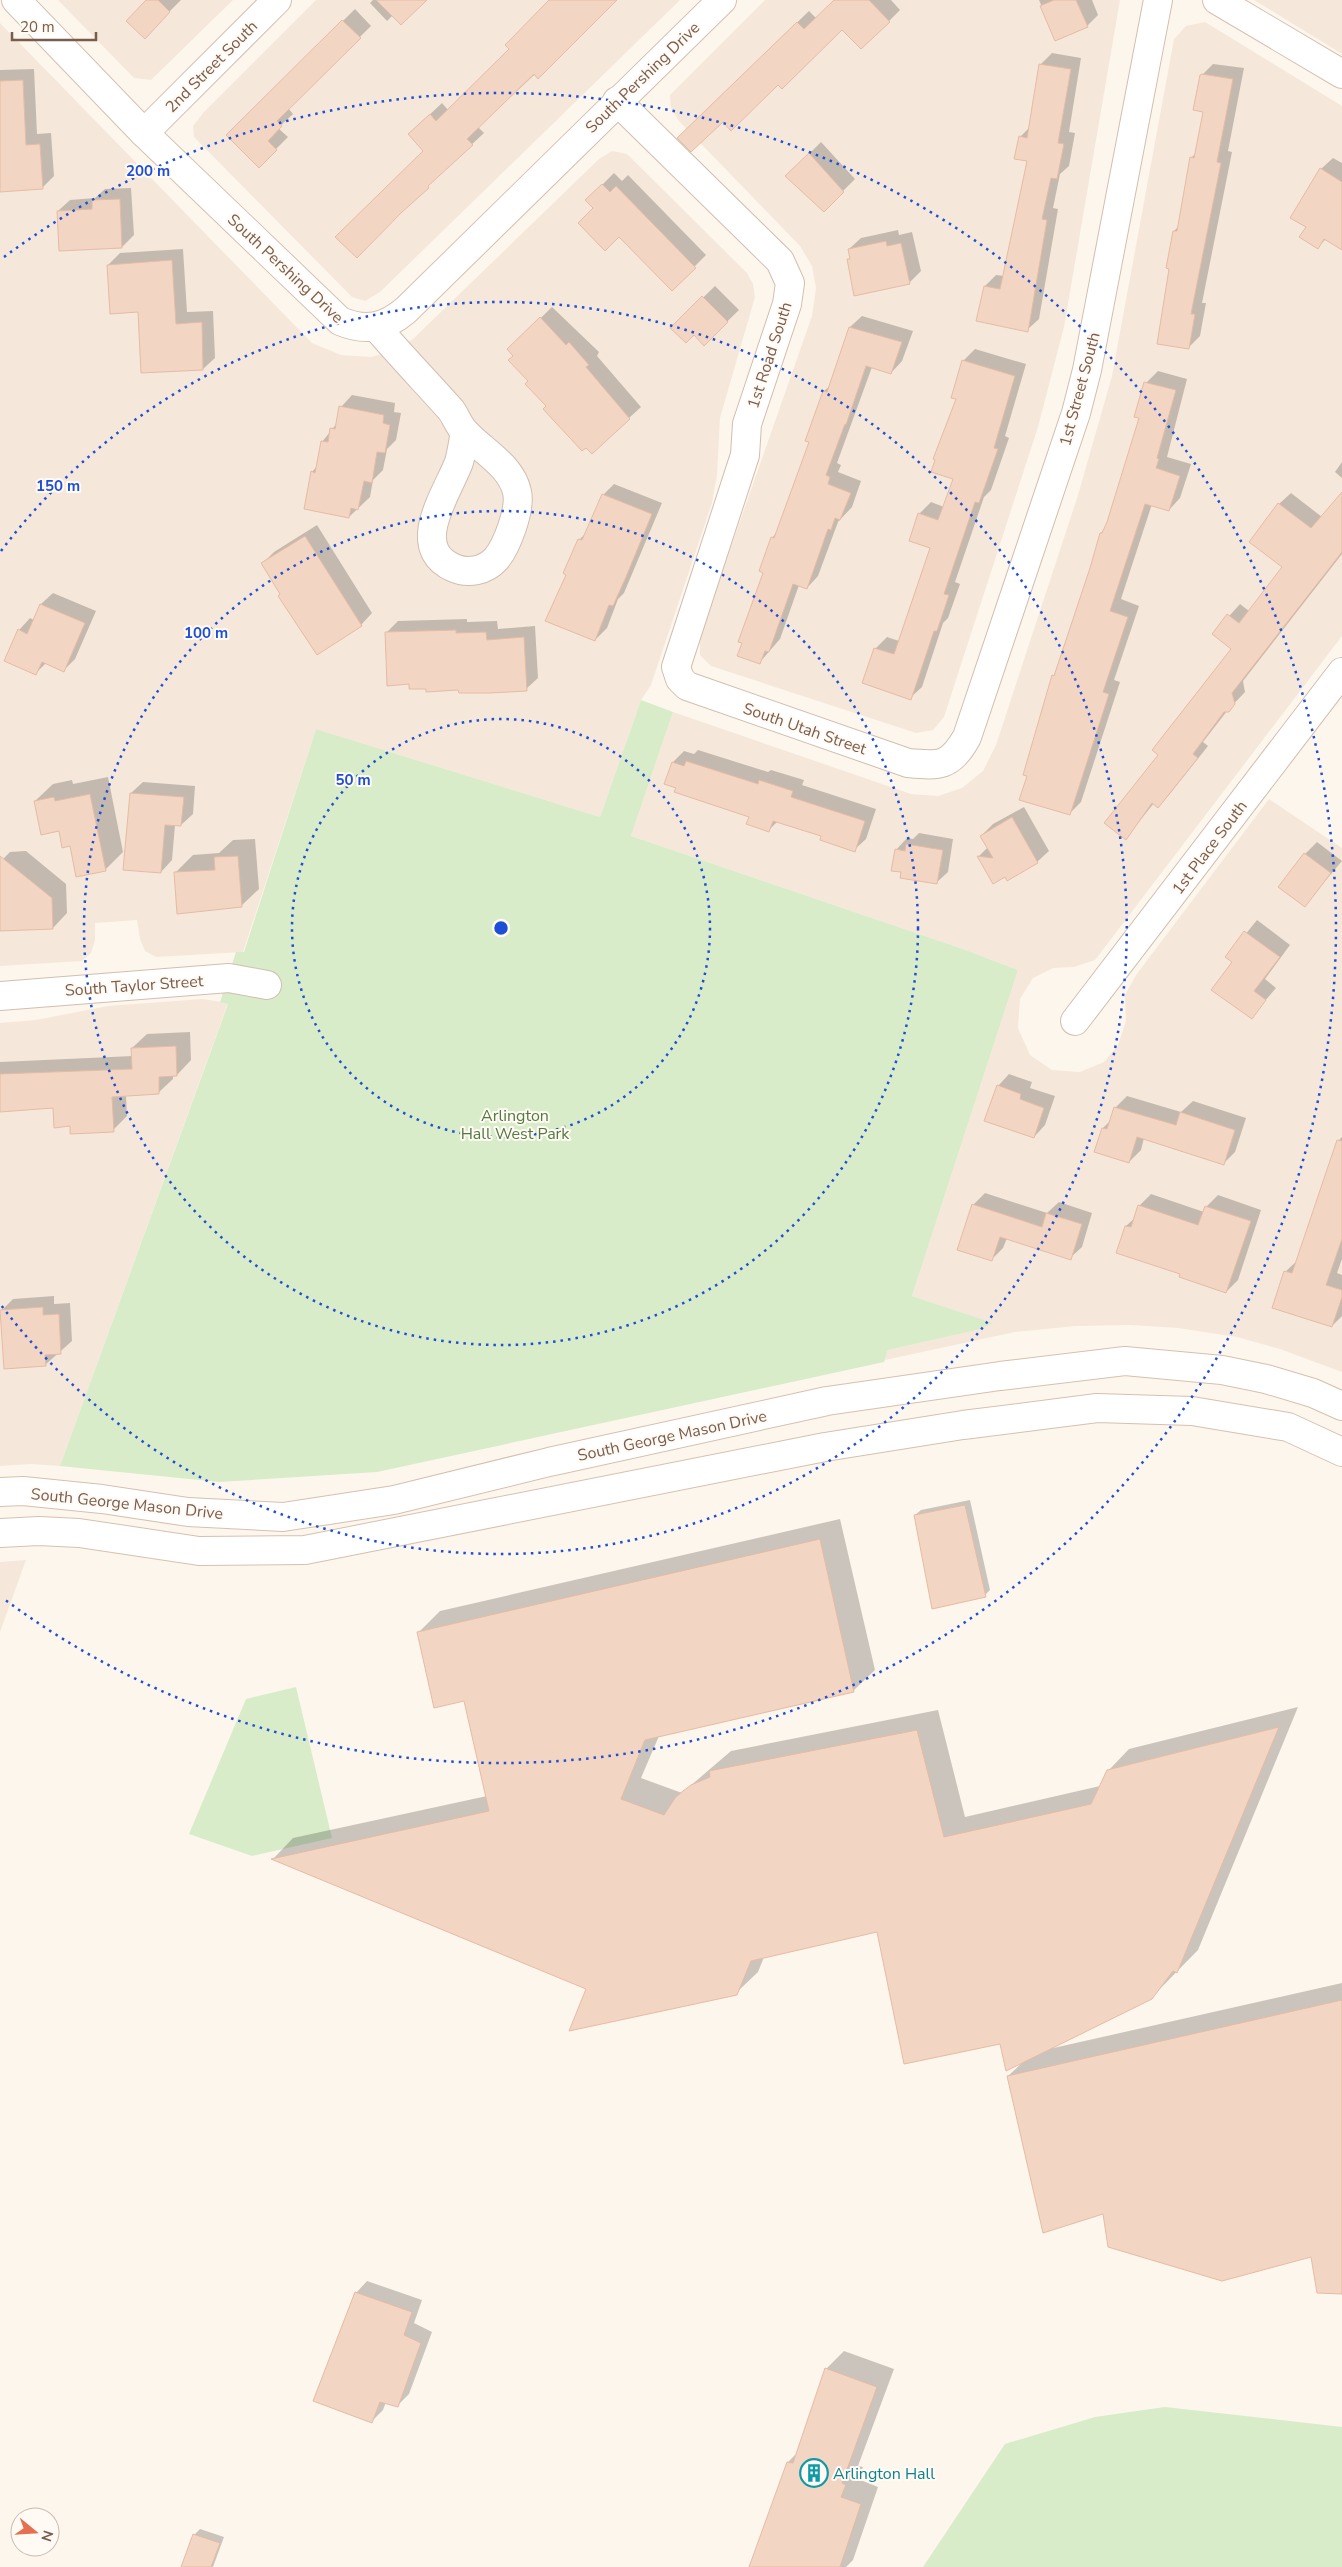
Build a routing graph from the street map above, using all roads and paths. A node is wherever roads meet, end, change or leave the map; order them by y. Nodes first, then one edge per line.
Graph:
1 (16, 0) edge
2 (277, 0) edge
3 (722, 0) edge
4 (1158, 0) edge
5 (1217, 0) edge
6 (1342, 74) edge
7 (617, 101) junction
8 (144, 133) junction
9 (377, 328) junction
10 (465, 432) junction
11 (676, 667) joint
12 (1342, 672) edge
13 (947, 762) joint
14 (267, 985) dead end
15 (0, 996) edge
16 (1076, 1021) dead end
17 (1342, 1406) edge
18 (1342, 1452) edge
19 (0, 1492) edge
20 (0, 1533) edge

1 - 8 street, South Pershing Drive
2 - 8 street, 2nd Street South
3 - 7 street, South Pershing Drive
4 - 13 street, 1st Street South
5 - 6 street
7 - 9 street, South Pershing Drive
7 - 11 street, 1st Road South
8 - 9 street, South Pershing Drive
9 - 10 street
10 - 10 street
11 - 13 street, South Utah Street
12 - 16 street, 1st Place South
14 - 15 street, South Taylor Street
17 - 19 street, South George Mason Drive
18 - 20 street

